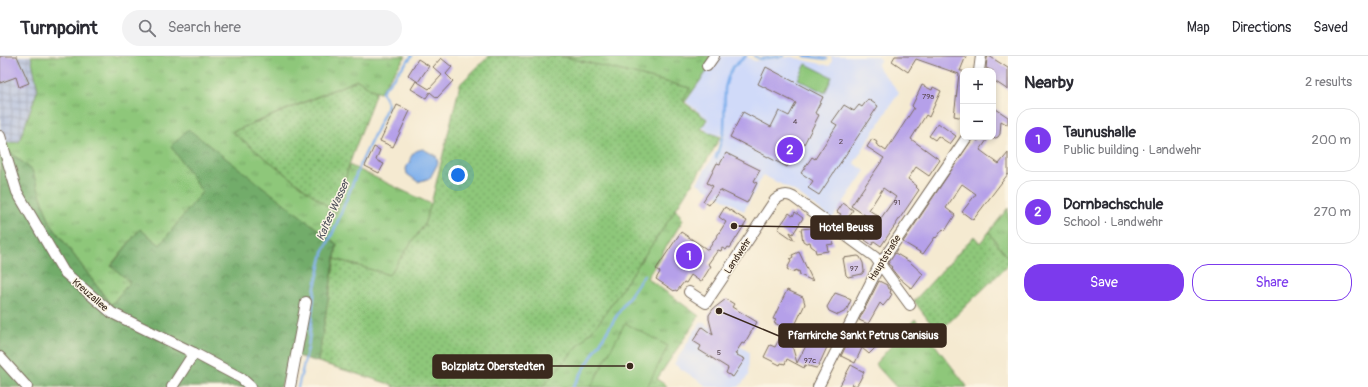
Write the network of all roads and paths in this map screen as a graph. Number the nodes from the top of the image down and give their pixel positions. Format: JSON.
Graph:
{"nodes":[{"id":1,"x":714,"y":56,"type":"edge"},
{"id":2,"x":981,"y":56,"type":"edge"},
{"id":3,"x":707,"y":66,"type":"dead end"},
{"id":4,"x":979,"y":68,"type":"edge"},
{"id":5,"x":0,"y":136,"type":"edge"},
{"id":6,"x":965,"y":140,"type":"edge"},
{"id":7,"x":880,"y":264,"type":"junction"},
{"id":8,"x":689,"y":292,"type":"dead end"},
{"id":9,"x":306,"y":302,"type":"dead end"},
{"id":10,"x":910,"y":305,"type":"dead end"},
{"id":11,"x":194,"y":353,"type":"junction"},
{"id":12,"x":0,"y":357,"type":"edge"},
{"id":13,"x":27,"y":387,"type":"edge"},
{"id":14,"x":172,"y":387,"type":"edge"},
{"id":15,"x":251,"y":387,"type":"edge"},
{"id":16,"x":290,"y":387,"type":"edge"},
{"id":17,"x":818,"y":387,"type":"edge"}],
"edges":[{"from":1,"to":3,"type":"street"},
{"from":2,"to":4,"type":"street"},
{"from":5,"to":11,"type":"street","name":"Kreuzallee"},
{"from":6,"to":7,"type":"street","name":"Hauptstraße"},
{"from":7,"to":8,"type":"street","name":"Landwehr"},
{"from":7,"to":10,"type":"street"},
{"from":7,"to":17,"type":"street","name":"Hauptstraße"},
{"from":9,"to":16,"type":"street"},
{"from":11,"to":14,"type":"street"},
{"from":11,"to":15,"type":"street","name":"Kreuzallee"},
{"from":12,"to":13,"type":"street"}]}
